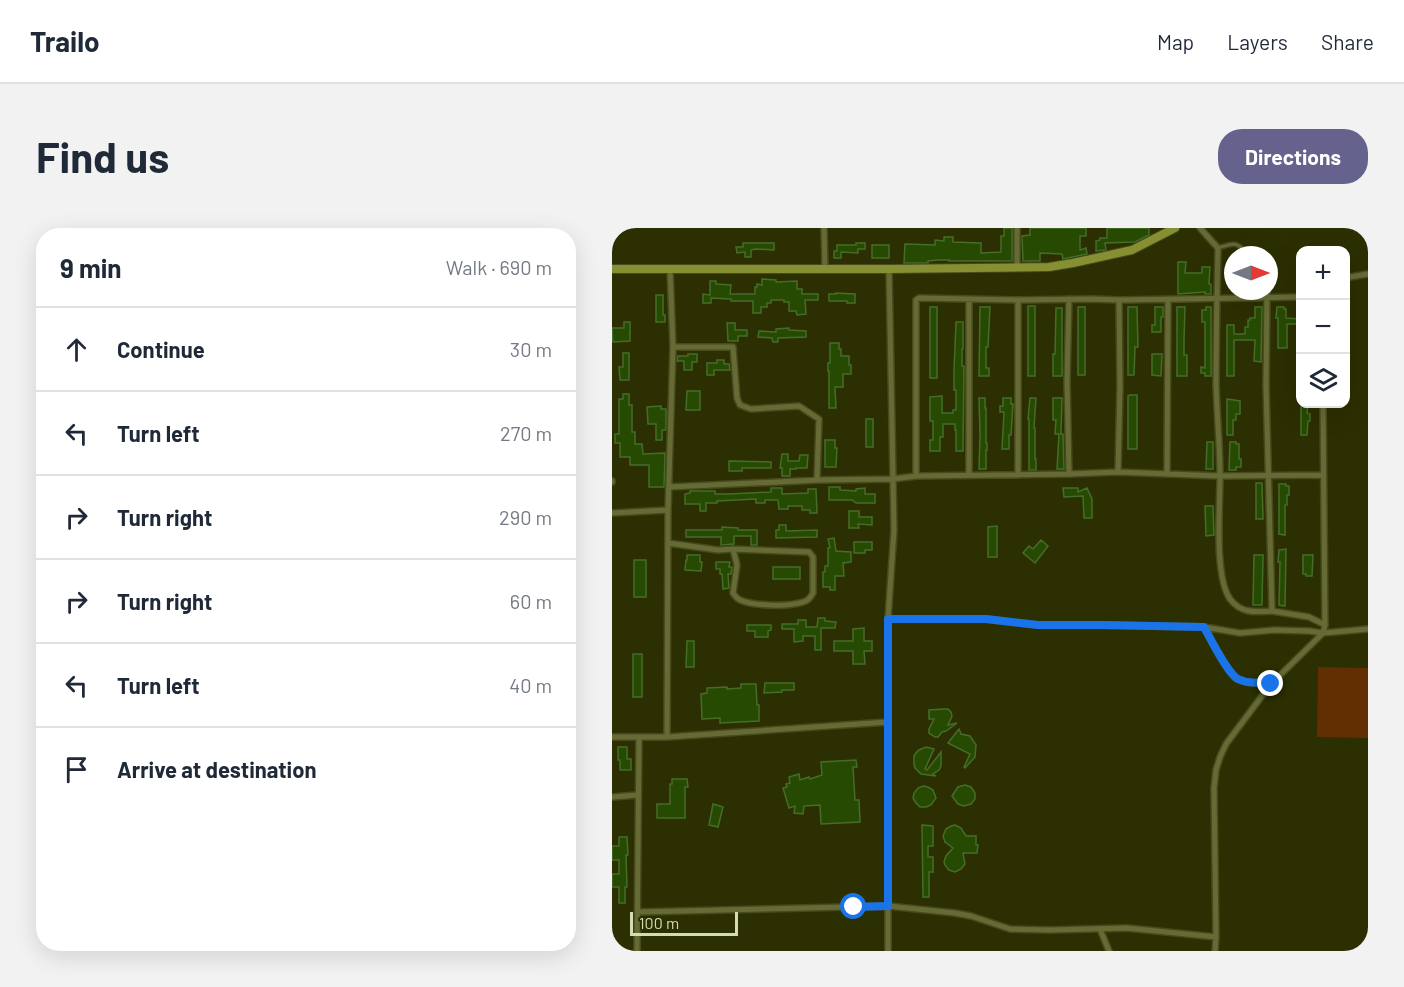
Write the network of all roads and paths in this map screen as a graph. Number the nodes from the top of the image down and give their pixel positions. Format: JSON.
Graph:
{"nodes":[{"id":1,"x":824,"y":228,"type":"edge"},
{"id":2,"x":1017,"y":228,"type":"edge"},
{"id":3,"x":1175,"y":228,"type":"edge"},
{"id":4,"x":1200,"y":228,"type":"edge"},
{"id":5,"x":1241,"y":246,"type":"edge"},
{"id":6,"x":1218,"y":248,"type":"junction"},
{"id":7,"x":1017,"y":268,"type":"junction"},
{"id":8,"x":612,"y":269,"type":"edge"},
{"id":9,"x":670,"y":269,"type":"junction"},
{"id":10,"x":825,"y":269,"type":"junction"},
{"id":11,"x":889,"y":269,"type":"junction"},
{"id":12,"x":1368,"y":274,"type":"edge"},
{"id":13,"x":1350,"y":277,"type":"edge"},
{"id":14,"x":1278,"y":295,"type":"edge"},
{"id":15,"x":1217,"y":297,"type":"junction"},
{"id":16,"x":1224,"y":297,"type":"edge"},
{"id":17,"x":1296,"y":297,"type":"edge"},
{"id":18,"x":1069,"y":299,"type":"junction"},
{"id":19,"x":1167,"y":299,"type":"junction"},
{"id":20,"x":969,"y":300,"type":"junction"},
{"id":21,"x":1018,"y":300,"type":"junction"},
{"id":22,"x":1119,"y":300,"type":"junction"},
{"id":23,"x":1267,"y":300,"type":"edge"},
{"id":24,"x":673,"y":347,"type":"junction"},
{"id":25,"x":1323,"y":408,"type":"edge"},
{"id":26,"x":1118,"y":472,"type":"junction"},
{"id":27,"x":1167,"y":473,"type":"junction"},
{"id":28,"x":1069,"y":474,"type":"junction"},
{"id":29,"x":969,"y":475,"type":"junction"},
{"id":30,"x":1018,"y":475,"type":"junction"},
{"id":31,"x":1323,"y":475,"type":"junction"},
{"id":32,"x":1220,"y":476,"type":"junction"},
{"id":33,"x":1268,"y":476,"type":"junction"},
{"id":34,"x":916,"y":477,"type":"junction"},
{"id":35,"x":893,"y":479,"type":"junction"},
{"id":36,"x":817,"y":480,"type":"junction"},
{"id":37,"x":669,"y":487,"type":"junction"},
{"id":38,"x":668,"y":510,"type":"junction"},
{"id":39,"x":612,"y":513,"type":"edge"},
{"id":40,"x":668,"y":543,"type":"junction"},
{"id":41,"x":733,"y":549,"type":"junction"},
{"id":42,"x":1272,"y":611,"type":"junction"},
{"id":43,"x":888,"y":619,"type":"junction"},
{"id":44,"x":1325,"y":625,"type":"junction"},
{"id":45,"x":1204,"y":627,"type":"junction"},
{"id":46,"x":1368,"y":629,"type":"edge"},
{"id":47,"x":1323,"y":633,"type":"junction"},
{"id":48,"x":1275,"y":681,"type":"junction"},
{"id":49,"x":888,"y":722,"type":"junction"},
{"id":50,"x":667,"y":736,"type":"junction"},
{"id":51,"x":612,"y":737,"type":"edge"},
{"id":52,"x":639,"y":737,"type":"junction"},
{"id":53,"x":637,"y":795,"type":"junction"},
{"id":54,"x":612,"y":796,"type":"edge"},
{"id":55,"x":888,"y":906,"type":"junction"},
{"id":56,"x":638,"y":912,"type":"junction"},
{"id":57,"x":1100,"y":929,"type":"junction"},
{"id":58,"x":1216,"y":937,"type":"junction"},
{"id":59,"x":637,"y":951,"type":"edge"},
{"id":60,"x":888,"y":951,"type":"edge"},
{"id":61,"x":1109,"y":951,"type":"edge"},
{"id":62,"x":1215,"y":951,"type":"edge"}],
"edges":[{"from":1,"to":10,"type":"street"},
{"from":2,"to":7,"type":"street"},
{"from":3,"to":7,"type":"main road"},
{"from":4,"to":6,"type":"street"},
{"from":5,"to":6,"type":"lane"},
{"from":6,"to":15,"type":"street"},
{"from":7,"to":11,"type":"main road"},
{"from":8,"to":9,"type":"main road"},
{"from":9,"to":10,"type":"main road"},
{"from":9,"to":24,"type":"street"},
{"from":10,"to":11,"type":"main road"},
{"from":11,"to":35,"type":"street"},
{"from":12,"to":13,"type":"street"},
{"from":14,"to":17,"type":"street"},
{"from":15,"to":16,"type":"street"},
{"from":15,"to":19,"type":"street"},
{"from":15,"to":32,"type":"street"},
{"from":18,"to":21,"type":"street"},
{"from":18,"to":22,"type":"street"},
{"from":18,"to":28,"type":"street"},
{"from":19,"to":22,"type":"street"},
{"from":19,"to":27,"type":"street"},
{"from":20,"to":21,"type":"street"},
{"from":20,"to":29,"type":"street"},
{"from":20,"to":34,"type":"street"},
{"from":21,"to":30,"type":"street"},
{"from":22,"to":26,"type":"street"},
{"from":23,"to":33,"type":"street"},
{"from":24,"to":36,"type":"street"},
{"from":24,"to":37,"type":"street"},
{"from":25,"to":31,"type":"street"},
{"from":26,"to":27,"type":"street"},
{"from":26,"to":28,"type":"street"},
{"from":27,"to":32,"type":"street"},
{"from":28,"to":30,"type":"street"},
{"from":29,"to":30,"type":"street"},
{"from":29,"to":34,"type":"street"},
{"from":31,"to":33,"type":"street"},
{"from":31,"to":44,"type":"street"},
{"from":32,"to":33,"type":"street"},
{"from":32,"to":42,"type":"street"},
{"from":33,"to":42,"type":"street"},
{"from":34,"to":35,"type":"street"},
{"from":35,"to":36,"type":"street"},
{"from":35,"to":43,"type":"street"},
{"from":36,"to":37,"type":"street"},
{"from":37,"to":38,"type":"street"},
{"from":38,"to":39,"type":"street"},
{"from":38,"to":40,"type":"street"},
{"from":40,"to":41,"type":"street"},
{"from":40,"to":50,"type":"street"},
{"from":41,"to":41,"type":"street"},
{"from":42,"to":44,"type":"street"},
{"from":43,"to":45,"type":"street"},
{"from":43,"to":49,"type":"street"},
{"from":44,"to":47,"type":"street"},
{"from":45,"to":47,"type":"street"},
{"from":45,"to":48,"type":"street"},
{"from":46,"to":47,"type":"street"},
{"from":47,"to":48,"type":"street"},
{"from":48,"to":58,"type":"street"},
{"from":49,"to":50,"type":"street"},
{"from":49,"to":55,"type":"street"},
{"from":50,"to":52,"type":"street"},
{"from":51,"to":52,"type":"street"},
{"from":52,"to":53,"type":"street"},
{"from":53,"to":54,"type":"street"},
{"from":53,"to":56,"type":"street"},
{"from":55,"to":56,"type":"street"},
{"from":55,"to":57,"type":"street"},
{"from":55,"to":60,"type":"street"},
{"from":56,"to":59,"type":"street"},
{"from":57,"to":58,"type":"street"},
{"from":57,"to":61,"type":"street"},
{"from":58,"to":62,"type":"street"}]}
